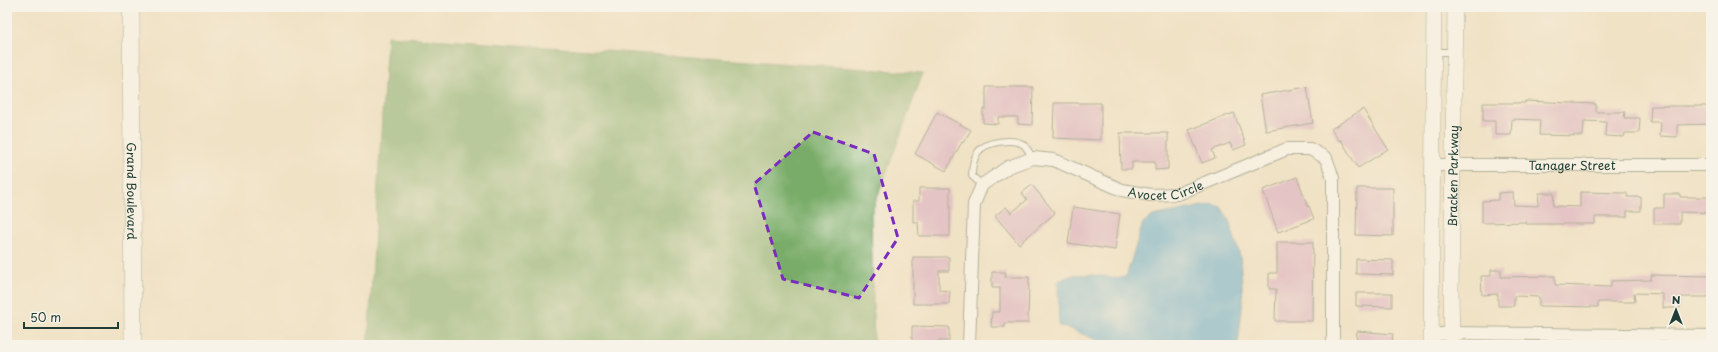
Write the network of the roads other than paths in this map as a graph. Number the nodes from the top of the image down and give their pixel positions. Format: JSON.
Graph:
{"nodes":[{"id":1,"x":131,"y":7,"type":"edge"},
{"id":2,"x":1434,"y":7,"type":"edge"},
{"id":3,"x":1455,"y":7,"type":"edge"},
{"id":4,"x":1434,"y":52,"type":"junction"},
{"id":5,"x":1455,"y":52,"type":"junction"},
{"id":6,"x":1033,"y":158,"type":"junction"},
{"id":7,"x":1454,"y":164,"type":"junction"},
{"id":8,"x":1432,"y":165,"type":"junction"},
{"id":9,"x":1711,"y":165,"type":"edge"},
{"id":10,"x":982,"y":185,"type":"junction"},
{"id":11,"x":1711,"y":336,"type":"edge"},
{"id":12,"x":1452,"y":339,"type":"edge"},
{"id":13,"x":1431,"y":340,"type":"edge"},
{"id":14,"x":1633,"y":340,"type":"edge"},
{"id":15,"x":133,"y":345,"type":"edge"},
{"id":16,"x":969,"y":345,"type":"edge"},
{"id":17,"x":1333,"y":345,"type":"edge"}],
"edges":[{"from":1,"to":15,"type":"main road","name":"Grand Boulevard"},
{"from":2,"to":4,"type":"street","name":"Bracken Parkway"},
{"from":3,"to":5,"type":"street","name":"Bracken Parkway"},
{"from":4,"to":5,"type":"lane"},
{"from":4,"to":8,"type":"street","name":"Bracken Parkway"},
{"from":5,"to":7,"type":"street","name":"Bracken Parkway"},
{"from":6,"to":10,"type":"street","name":"Avocet Circle"},
{"from":6,"to":10,"type":"lane"},
{"from":6,"to":17,"type":"street","name":"Avocet Circle"},
{"from":7,"to":8,"type":"street","name":"Tanager Street"},
{"from":7,"to":9,"type":"street","name":"Tanager Street"},
{"from":7,"to":12,"type":"street","name":"Bracken Parkway"},
{"from":8,"to":13,"type":"street","name":"Bracken Parkway"},
{"from":10,"to":16,"type":"street"},
{"from":11,"to":14,"type":"street"},
{"from":12,"to":13,"type":"street"},
{"from":12,"to":14,"type":"street"}]}
